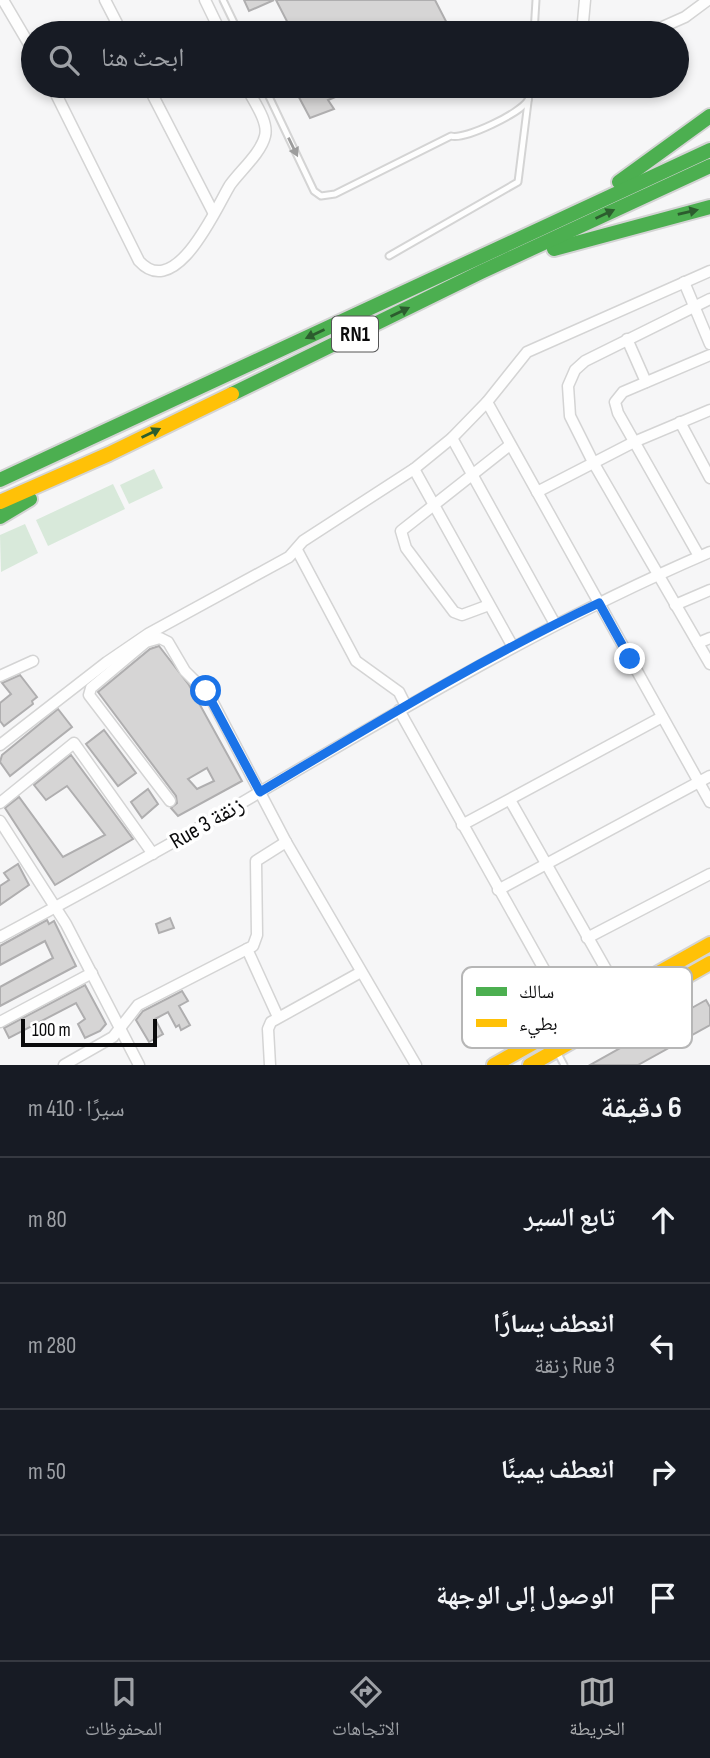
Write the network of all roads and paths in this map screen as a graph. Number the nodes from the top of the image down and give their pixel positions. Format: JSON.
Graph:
{"nodes":[{"id":1,"x":4,"y":0,"type":"edge"},
{"id":2,"x":105,"y":0,"type":"edge"},
{"id":3,"x":205,"y":0,"type":"edge"},
{"id":4,"x":223,"y":0,"type":"edge"},
{"id":5,"x":536,"y":0,"type":"edge"},
{"id":6,"x":585,"y":0,"type":"edge"},
{"id":7,"x":708,"y":0,"type":"edge"},
{"id":8,"x":116,"y":21,"type":"edge"},
{"id":9,"x":215,"y":21,"type":"edge"},
{"id":10,"x":233,"y":21,"type":"edge"},
{"id":11,"x":535,"y":21,"type":"edge"},
{"id":12,"x":583,"y":21,"type":"edge"},
{"id":13,"x":676,"y":21,"type":"edge"},
{"id":14,"x":21,"y":30,"type":"edge"},
{"id":15,"x":58,"y":98,"type":"edge"},
{"id":16,"x":154,"y":98,"type":"edge"},
{"id":17,"x":252,"y":98,"type":"edge"},
{"id":18,"x":270,"y":98,"type":"edge"},
{"id":19,"x":528,"y":100,"type":"joint"},
{"id":20,"x":710,"y":116,"type":"edge"},
{"id":21,"x":710,"y":150,"type":"edge"},
{"id":22,"x":710,"y":166,"type":"edge"},
{"id":23,"x":710,"y":207,"type":"edge"},
{"id":24,"x":213,"y":212,"type":"junction"},
{"id":25,"x":390,"y":256,"type":"dead end"},
{"id":26,"x":480,"y":265,"type":"junction"},
{"id":27,"x":710,"y":271,"type":"edge"},
{"id":28,"x":684,"y":282,"type":"junction"},
{"id":29,"x":710,"y":299,"type":"edge"},
{"id":30,"x":694,"y":306,"type":"junction"},
{"id":31,"x":627,"y":339,"type":"junction"},
{"id":32,"x":710,"y":344,"type":"edge"},
{"id":33,"x":710,"y":355,"type":"edge"},
{"id":34,"x":646,"y":383,"type":"junction"},
{"id":35,"x":487,"y":402,"type":"junction"},
{"id":36,"x":710,"y":410,"type":"edge"},
{"id":37,"x":680,"y":422,"type":"junction"},
{"id":38,"x":452,"y":438,"type":"junction"},
{"id":39,"x":634,"y":442,"type":"junction"},
{"id":40,"x":510,"y":445,"type":"junction"},
{"id":41,"x":109,"y":454,"type":"junction"},
{"id":42,"x":593,"y":462,"type":"junction"},
{"id":43,"x":706,"y":463,"type":"edge"},
{"id":44,"x":414,"y":469,"type":"junction"},
{"id":45,"x":473,"y":477,"type":"junction"},
{"id":46,"x":710,"y":478,"type":"edge"},
{"id":47,"x":0,"y":479,"type":"edge"},
{"id":48,"x":537,"y":492,"type":"junction"},
{"id":49,"x":0,"y":502,"type":"edge"},
{"id":50,"x":432,"y":505,"type":"junction"},
{"id":51,"x":0,"y":517,"type":"edge"},
{"id":52,"x":297,"y":550,"type":"junction"},
{"id":53,"x":710,"y":552,"type":"edge"},
{"id":54,"x":699,"y":556,"type":"junction"},
{"id":55,"x":657,"y":575,"type":"junction"},
{"id":56,"x":710,"y":590,"type":"edge"},
{"id":57,"x":599,"y":603,"type":"junction"},
{"id":58,"x":489,"y":605,"type":"junction"},
{"id":59,"x":675,"y":605,"type":"junction"},
{"id":60,"x":555,"y":624,"type":"junction"},
{"id":61,"x":710,"y":638,"type":"edge"},
{"id":62,"x":698,"y":643,"type":"junction"},
{"id":63,"x":513,"y":647,"type":"junction"},
{"id":64,"x":33,"y":661,"type":"dead end"},
{"id":65,"x":710,"y":664,"type":"edge"},
{"id":66,"x":0,"y":676,"type":"edge"},
{"id":67,"x":403,"y":708,"type":"junction"},
{"id":68,"x":662,"y":717,"type":"junction"},
{"id":69,"x":0,"y":745,"type":"edge"},
{"id":70,"x":710,"y":776,"type":"edge"},
{"id":71,"x":699,"y":782,"type":"junction"},
{"id":72,"x":260,"y":792,"type":"junction"},
{"id":73,"x":510,"y":800,"type":"junction"},
{"id":74,"x":170,"y":801,"type":"dead end"},
{"id":75,"x":710,"y":802,"type":"edge"},
{"id":76,"x":0,"y":803,"type":"edge"},
{"id":77,"x":0,"y":821,"type":"edge"},
{"id":78,"x":462,"y":825,"type":"junction"},
{"id":79,"x":286,"y":842,"type":"junction"},
{"id":80,"x":153,"y":854,"type":"junction"},
{"id":81,"x":546,"y":864,"type":"junction"},
{"id":82,"x":710,"y":874,"type":"edge"},
{"id":83,"x":498,"y":890,"type":"junction"},
{"id":84,"x":56,"y":907,"type":"junction"},
{"id":85,"x":0,"y":937,"type":"edge"},
{"id":86,"x":587,"y":938,"type":"junction"},
{"id":87,"x":710,"y":944,"type":"edge"},
{"id":88,"x":247,"y":949,"type":"junction"},
{"id":89,"x":710,"y":963,"type":"edge"},
{"id":90,"x":542,"y":967,"type":"edge"},
{"id":91,"x":604,"y":967,"type":"edge"},
{"id":92,"x":669,"y":967,"type":"edge"},
{"id":93,"x":361,"y":972,"type":"junction"},
{"id":94,"x":92,"y":973,"type":"junction"},
{"id":95,"x":692,"y":973,"type":"edge"},
{"id":96,"x":278,"y":1017,"type":"junction"},
{"id":97,"x":0,"y":1022,"type":"edge"},
{"id":98,"x":122,"y":1030,"type":"junction"},
{"id":99,"x":525,"y":1048,"type":"edge"},
{"id":100,"x":560,"y":1048,"type":"edge"},
{"id":101,"x":556,"y":1050,"type":"junction"},
{"id":102,"x":64,"y":1065,"type":"edge"},
{"id":103,"x":139,"y":1065,"type":"edge"},
{"id":104,"x":270,"y":1065,"type":"edge"},
{"id":105,"x":416,"y":1065,"type":"edge"},
{"id":106,"x":494,"y":1065,"type":"edge"},
{"id":107,"x":530,"y":1065,"type":"edge"},
{"id":108,"x":564,"y":1065,"type":"edge"}],
"edges":[{"from":1,"to":14,"type":"street"},
{"from":2,"to":8,"type":"street"},
{"from":3,"to":9,"type":"street"},
{"from":4,"to":10,"type":"lane"},
{"from":5,"to":11,"type":"lane"},
{"from":6,"to":12,"type":"street"},
{"from":7,"to":13,"type":"street"},
{"from":15,"to":24,"type":"street"},
{"from":16,"to":24,"type":"street"},
{"from":17,"to":24,"type":"street"},
{"from":18,"to":19,"type":"lane","one_way":true},
{"from":19,"to":25,"type":"lane"},
{"from":20,"to":26,"type":"main road"},
{"from":21,"to":26,"type":"main road","number":"RN1"},
{"from":26,"to":22,"type":"main road","number":"RN1","one_way":true},
{"from":26,"to":23,"type":"main road","one_way":true},
{"from":41,"to":26,"type":"main road","number":"RN1","one_way":true},
{"from":26,"to":47,"type":"main road","number":"RN1","one_way":true},
{"from":27,"to":28,"type":"street"},
{"from":28,"to":30,"type":"street"},
{"from":28,"to":35,"type":"street"},
{"from":29,"to":30,"type":"street"},
{"from":30,"to":31,"type":"street"},
{"from":30,"to":32,"type":"street"},
{"from":31,"to":34,"type":"street"},
{"from":31,"to":42,"type":"street"},
{"from":33,"to":34,"type":"street"},
{"from":34,"to":39,"type":"street"},
{"from":35,"to":38,"type":"street"},
{"from":35,"to":40,"type":"street"},
{"from":36,"to":37,"type":"street"},
{"from":37,"to":39,"type":"street"},
{"from":37,"to":43,"type":"street"},
{"from":38,"to":44,"type":"street"},
{"from":38,"to":45,"type":"street"},
{"from":39,"to":42,"type":"street"},
{"from":39,"to":54,"type":"street"},
{"from":40,"to":45,"type":"street"},
{"from":40,"to":48,"type":"street"},
{"from":41,"to":49,"type":"main road","number":"RN1"},
{"from":41,"to":51,"type":"main road"},
{"from":42,"to":48,"type":"street"},
{"from":42,"to":55,"type":"street"},
{"from":43,"to":46,"type":"street"},
{"from":44,"to":50,"type":"street"},
{"from":44,"to":52,"type":"street"},
{"from":45,"to":50,"type":"street"},
{"from":45,"to":60,"type":"street"},
{"from":48,"to":57,"type":"street"},
{"from":50,"to":58,"type":"street"},
{"from":50,"to":58,"type":"street"},
{"from":52,"to":67,"type":"street"},
{"from":52,"to":69,"type":"street"},
{"from":53,"to":54,"type":"street","name":"Rue 3 زنقة"},
{"from":54,"to":55,"type":"street","name":"Rue 3 زنقة"},
{"from":55,"to":57,"type":"street","name":"Rue 3 زنقة"},
{"from":55,"to":59,"type":"street"},
{"from":56,"to":59,"type":"street"},
{"from":57,"to":60,"type":"street","name":"Rue 3 زنقة"},
{"from":57,"to":68,"type":"street"},
{"from":58,"to":63,"type":"street"},
{"from":59,"to":62,"type":"street"},
{"from":60,"to":63,"type":"street","name":"Rue 3 زنقة"},
{"from":61,"to":62,"type":"street"},
{"from":62,"to":65,"type":"street"},
{"from":63,"to":67,"type":"street","name":"Rue 3 زنقة"},
{"from":64,"to":66,"type":"street"},
{"from":67,"to":72,"type":"street","name":"Rue 3 زنقة"},
{"from":67,"to":78,"type":"street"},
{"from":68,"to":71,"type":"street"},
{"from":68,"to":73,"type":"street"},
{"from":70,"to":71,"type":"street"},
{"from":71,"to":75,"type":"street"},
{"from":71,"to":81,"type":"street"},
{"from":72,"to":74,"type":"street"},
{"from":72,"to":79,"type":"street"},
{"from":72,"to":80,"type":"street","name":"Rue 3 زنقة"},
{"from":73,"to":78,"type":"street"},
{"from":73,"to":81,"type":"street"},
{"from":76,"to":80,"type":"street"},
{"from":77,"to":84,"type":"street"},
{"from":78,"to":83,"type":"street"},
{"from":79,"to":88,"type":"street"},
{"from":79,"to":93,"type":"street"},
{"from":80,"to":84,"type":"street","name":"Rue 3 زنقة"},
{"from":81,"to":83,"type":"street"},
{"from":81,"to":86,"type":"street"},
{"from":82,"to":86,"type":"street"},
{"from":83,"to":90,"type":"street"},
{"from":84,"to":85,"type":"street","name":"Rue 3 زنقة"},
{"from":84,"to":94,"type":"street"},
{"from":86,"to":91,"type":"street"},
{"from":87,"to":92,"type":"main road"},
{"from":88,"to":96,"type":"street"},
{"from":88,"to":98,"type":"street"},
{"from":89,"to":95,"type":"main road"},
{"from":93,"to":96,"type":"street"},
{"from":93,"to":105,"type":"street"},
{"from":94,"to":97,"type":"street"},
{"from":94,"to":98,"type":"street"},
{"from":96,"to":104,"type":"street"},
{"from":98,"to":102,"type":"street"},
{"from":98,"to":103,"type":"street"},
{"from":99,"to":106,"type":"main road"},
{"from":100,"to":101,"type":"main road"},
{"from":101,"to":107,"type":"main road"},
{"from":101,"to":108,"type":"lane"}]}
